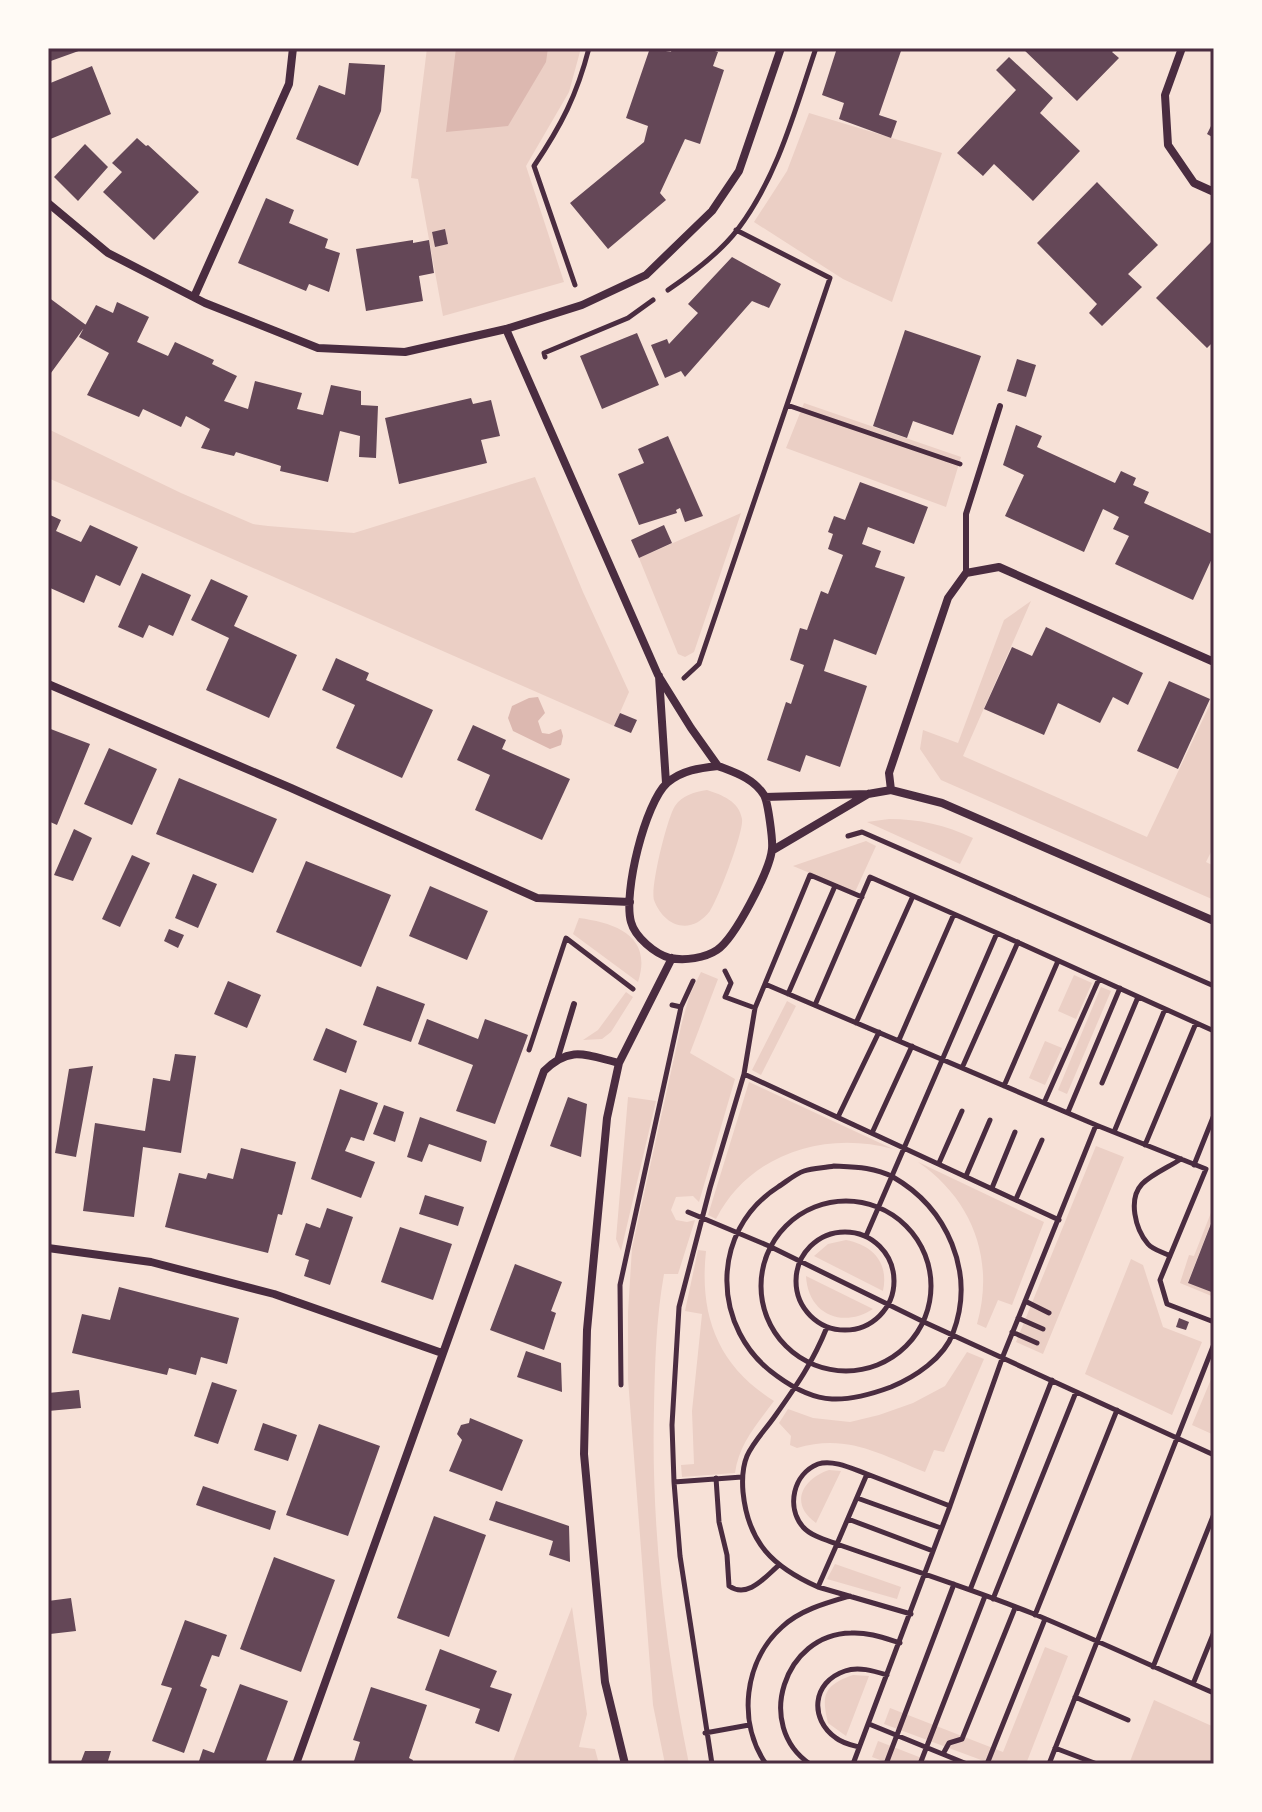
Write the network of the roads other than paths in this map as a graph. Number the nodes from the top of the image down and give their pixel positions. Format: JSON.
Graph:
{"nodes":[{"id":1,"x":293,"y":48,"type":"edge"},
{"id":2,"x":781,"y":48,"type":"edge"},
{"id":3,"x":1182,"y":48,"type":"edge"},
{"id":4,"x":1214,"y":192,"type":"edge"},
{"id":5,"x":48,"y":203,"type":"edge"},
{"id":6,"x":194,"y":297,"type":"junction"},
{"id":7,"x":506,"y":329,"type":"junction"},
{"id":8,"x":1000,"y":406,"type":"dead end"},
{"id":9,"x":966,"y":573,"type":"junction"},
{"id":10,"x":1214,"y":662,"type":"edge"},
{"id":11,"x":658,"y":675,"type":"junction"},
{"id":12,"x":48,"y":684,"type":"edge"},
{"id":13,"x":718,"y":766,"type":"junction"},
{"id":14,"x":666,"y":783,"type":"junction"},
{"id":15,"x":891,"y":790,"type":"junction"},
{"id":16,"x":868,"y":794,"type":"junction"},
{"id":17,"x":765,"y":797,"type":"junction"},
{"id":18,"x":773,"y":850,"type":"junction"},
{"id":19,"x":630,"y":902,"type":"junction"},
{"id":20,"x":1214,"y":921,"type":"edge"},
{"id":21,"x":672,"y":958,"type":"junction"},
{"id":22,"x":574,"y":1004,"type":"dead end"},
{"id":23,"x":558,"y":1057,"type":"junction"},
{"id":24,"x":619,"y":1063,"type":"junction"},
{"id":25,"x":48,"y":1248,"type":"edge"},
{"id":26,"x":442,"y":1353,"type":"junction"},
{"id":27,"x":296,"y":1764,"type":"edge"},
{"id":28,"x":625,"y":1764,"type":"edge"}],
"edges":[{"from":1,"to":6,"type":"street"},
{"from":2,"to":7,"type":"street"},
{"from":3,"to":4,"type":"street"},
{"from":5,"to":6,"type":"street"},
{"from":6,"to":7,"type":"street"},
{"from":7,"to":11,"type":"street"},
{"from":8,"to":9,"type":"lane"},
{"from":9,"to":10,"type":"street"},
{"from":9,"to":15,"type":"street"},
{"from":11,"to":13,"type":"street"},
{"from":11,"to":14,"type":"street"},
{"from":12,"to":19,"type":"street"},
{"from":13,"to":14,"type":"street"},
{"from":13,"to":17,"type":"street"},
{"from":14,"to":19,"type":"street"},
{"from":15,"to":16,"type":"street"},
{"from":15,"to":20,"type":"street"},
{"from":16,"to":17,"type":"street"},
{"from":16,"to":18,"type":"street"},
{"from":17,"to":18,"type":"street"},
{"from":18,"to":21,"type":"street"},
{"from":19,"to":21,"type":"street"},
{"from":21,"to":24,"type":"street"},
{"from":22,"to":23,"type":"lane"},
{"from":23,"to":24,"type":"street"},
{"from":23,"to":26,"type":"street"},
{"from":24,"to":28,"type":"street"},
{"from":25,"to":26,"type":"street"},
{"from":26,"to":27,"type":"street"}]}
